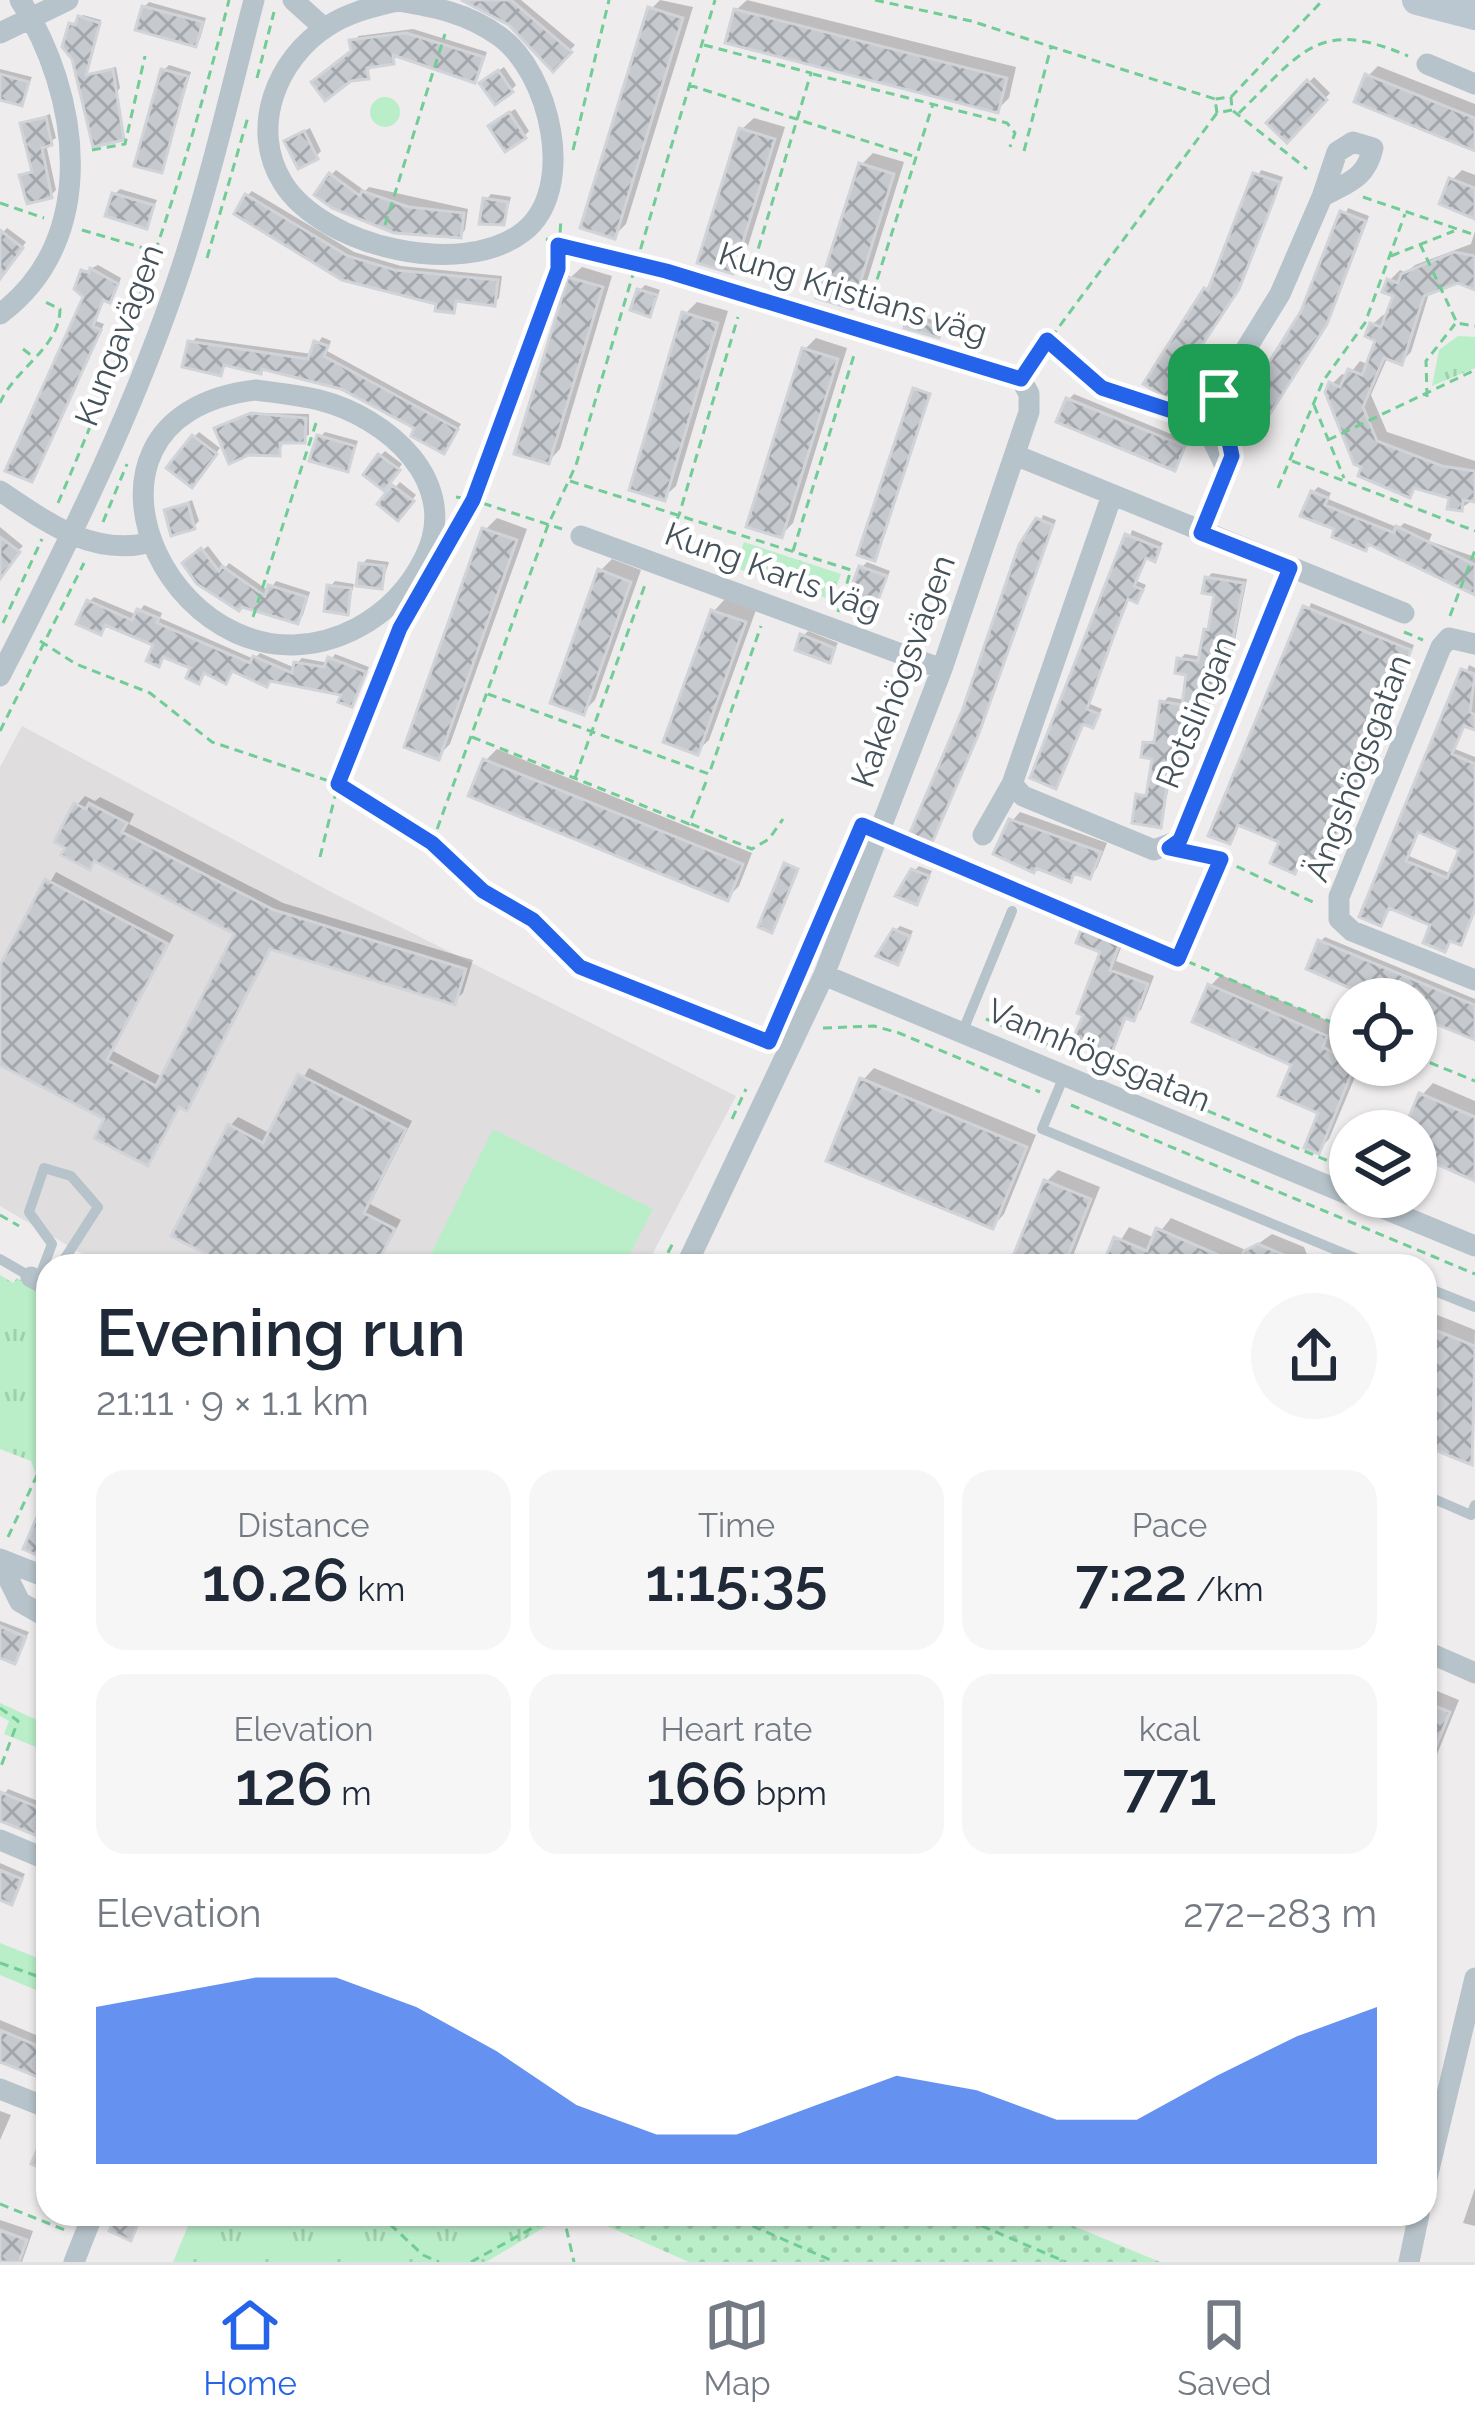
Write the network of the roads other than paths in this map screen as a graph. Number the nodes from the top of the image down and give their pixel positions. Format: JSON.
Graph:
{"nodes":[{"id":1,"x":68,"y":0,"type":"edge"},
{"id":2,"x":254,"y":0,"type":"edge"},
{"id":3,"x":293,"y":0,"type":"edge"},
{"id":4,"x":25,"y":8,"type":"edge"},
{"id":5,"x":325,"y":28,"type":"junction"},
{"id":6,"x":0,"y":33,"type":"edge"},
{"id":7,"x":1427,"y":64,"type":"road end"},
{"id":8,"x":1475,"y":84,"type":"edge"},
{"id":9,"x":1328,"y":190,"type":"road end"},
{"id":10,"x":666,"y":271,"type":"road end"},
{"id":11,"x":0,"y":314,"type":"edge"},
{"id":12,"x":1021,"y":379,"type":"joint"},
{"id":13,"x":1219,"y":395,"type":"junction"},
{"id":14,"x":1015,"y":455,"type":"junction"},
{"id":15,"x":1226,"y":468,"type":"junction"},
{"id":16,"x":0,"y":491,"type":"edge"},
{"id":17,"x":1111,"y":498,"type":"junction"},
{"id":18,"x":1201,"y":533,"type":"junction"},
{"id":19,"x":581,"y":536,"type":"road end"},
{"id":20,"x":72,"y":537,"type":"junction"},
{"id":21,"x":148,"y":543,"type":"junction"},
{"id":22,"x":1290,"y":568,"type":"junction"},
{"id":23,"x":1404,"y":613,"type":"dead end"},
{"id":24,"x":8,"y":626,"type":"edge"},
{"id":25,"x":1475,"y":644,"type":"edge"},
{"id":26,"x":942,"y":669,"type":"junction"},
{"id":27,"x":0,"y":676,"type":"edge"},
{"id":28,"x":1012,"y":784,"type":"junction"},
{"id":29,"x":983,"y":835,"type":"dead end"},
{"id":30,"x":1012,"y":911,"type":"dead end"},
{"id":31,"x":824,"y":975,"type":"junction"},
{"id":32,"x":1475,"y":980,"type":"edge"},
{"id":33,"x":966,"y":1023,"type":"junction"},
{"id":34,"x":1064,"y":1076,"type":"junction"},
{"id":35,"x":1329,"y":1186,"type":"edge"},
{"id":36,"x":1407,"y":1218,"type":"edge"},
{"id":37,"x":1475,"y":1246,"type":"edge"},
{"id":38,"x":49,"y":1254,"type":"edge"},
{"id":39,"x":68,"y":1254,"type":"edge"},
{"id":40,"x":692,"y":1254,"type":"edge"},
{"id":41,"x":1346,"y":1254,"type":"edge"},
{"id":42,"x":0,"y":1258,"type":"edge"},
{"id":43,"x":36,"y":1279,"type":"edge"},
{"id":44,"x":1437,"y":1292,"type":"edge"},
{"id":45,"x":1475,"y":1307,"type":"edge"},
{"id":46,"x":1437,"y":1500,"type":"edge"},
{"id":47,"x":1475,"y":1505,"type":"edge"},
{"id":48,"x":0,"y":1559,"type":"edge"},
{"id":49,"x":36,"y":1572,"type":"edge"},
{"id":50,"x":36,"y":1611,"type":"edge"},
{"id":51,"x":1437,"y":1656,"type":"edge"},
{"id":52,"x":1475,"y":1673,"type":"edge"},
{"id":53,"x":0,"y":1840,"type":"edge"},
{"id":54,"x":36,"y":1855,"type":"edge"},
{"id":55,"x":1475,"y":1978,"type":"edge"},
{"id":56,"x":0,"y":2089,"type":"edge"},
{"id":57,"x":36,"y":2103,"type":"edge"},
{"id":58,"x":1437,"y":2136,"type":"edge"},
{"id":59,"x":88,"y":2226,"type":"edge"},
{"id":60,"x":1416,"y":2226,"type":"edge"},
{"id":61,"x":74,"y":2262,"type":"edge"},
{"id":62,"x":1409,"y":2262,"type":"edge"}],
"edges":[{"from":1,"to":4,"type":"street"},
{"from":2,"to":20,"type":"street","name":"Kungavägen"},
{"from":3,"to":5,"type":"street"},
{"from":4,"to":6,"type":"street"},
{"from":4,"to":11,"type":"street"},
{"from":5,"to":5,"type":"street"},
{"from":7,"to":8,"type":"street"},
{"from":9,"to":13,"type":"street"},
{"from":10,"to":12,"type":"street","name":"Kung Kristians väg"},
{"from":12,"to":14,"type":"street","name":"Kakehögsvägen"},
{"from":13,"to":15,"type":"street"},
{"from":13,"to":15,"type":"street"},
{"from":14,"to":17,"type":"street"},
{"from":14,"to":26,"type":"street","name":"Kakehögsvägen"},
{"from":15,"to":18,"type":"street"},
{"from":16,"to":20,"type":"street"},
{"from":17,"to":18,"type":"street"},
{"from":17,"to":28,"type":"street"},
{"from":18,"to":22,"type":"street"},
{"from":19,"to":26,"type":"street","name":"Kung Karls väg"},
{"from":20,"to":21,"type":"street"},
{"from":20,"to":24,"type":"street","name":"Kungavägen"},
{"from":21,"to":21,"type":"street"},
{"from":22,"to":23,"type":"street"},
{"from":22,"to":28,"type":"street","name":"Rotslingan"},
{"from":24,"to":27,"type":"street","name":"Kungavägen"},
{"from":25,"to":32,"type":"street","name":"Ängshögsgatan"},
{"from":26,"to":31,"type":"street","name":"Kakehögsvägen"},
{"from":28,"to":29,"type":"street"},
{"from":30,"to":33,"type":"lane"},
{"from":31,"to":33,"type":"street","name":"Vannhögsgatan"},
{"from":31,"to":40,"type":"street","name":"Kakehögsvägen"},
{"from":33,"to":34,"type":"street","name":"Vannhögsgatan"},
{"from":34,"to":35,"type":"street","name":"Vannhögsgatan"},
{"from":34,"to":41,"type":"lane"},
{"from":36,"to":37,"type":"street","name":"Vannhögsgatan"},
{"from":38,"to":39,"type":"lane"},
{"from":42,"to":43,"type":"lane"},
{"from":44,"to":45,"type":"lane"},
{"from":46,"to":47,"type":"lane"},
{"from":48,"to":49,"type":"street"},
{"from":48,"to":50,"type":"street"},
{"from":51,"to":52,"type":"street"},
{"from":53,"to":54,"type":"street"},
{"from":55,"to":58,"type":"street"},
{"from":56,"to":57,"type":"street"},
{"from":59,"to":61,"type":"street"},
{"from":60,"to":62,"type":"street"}]}
